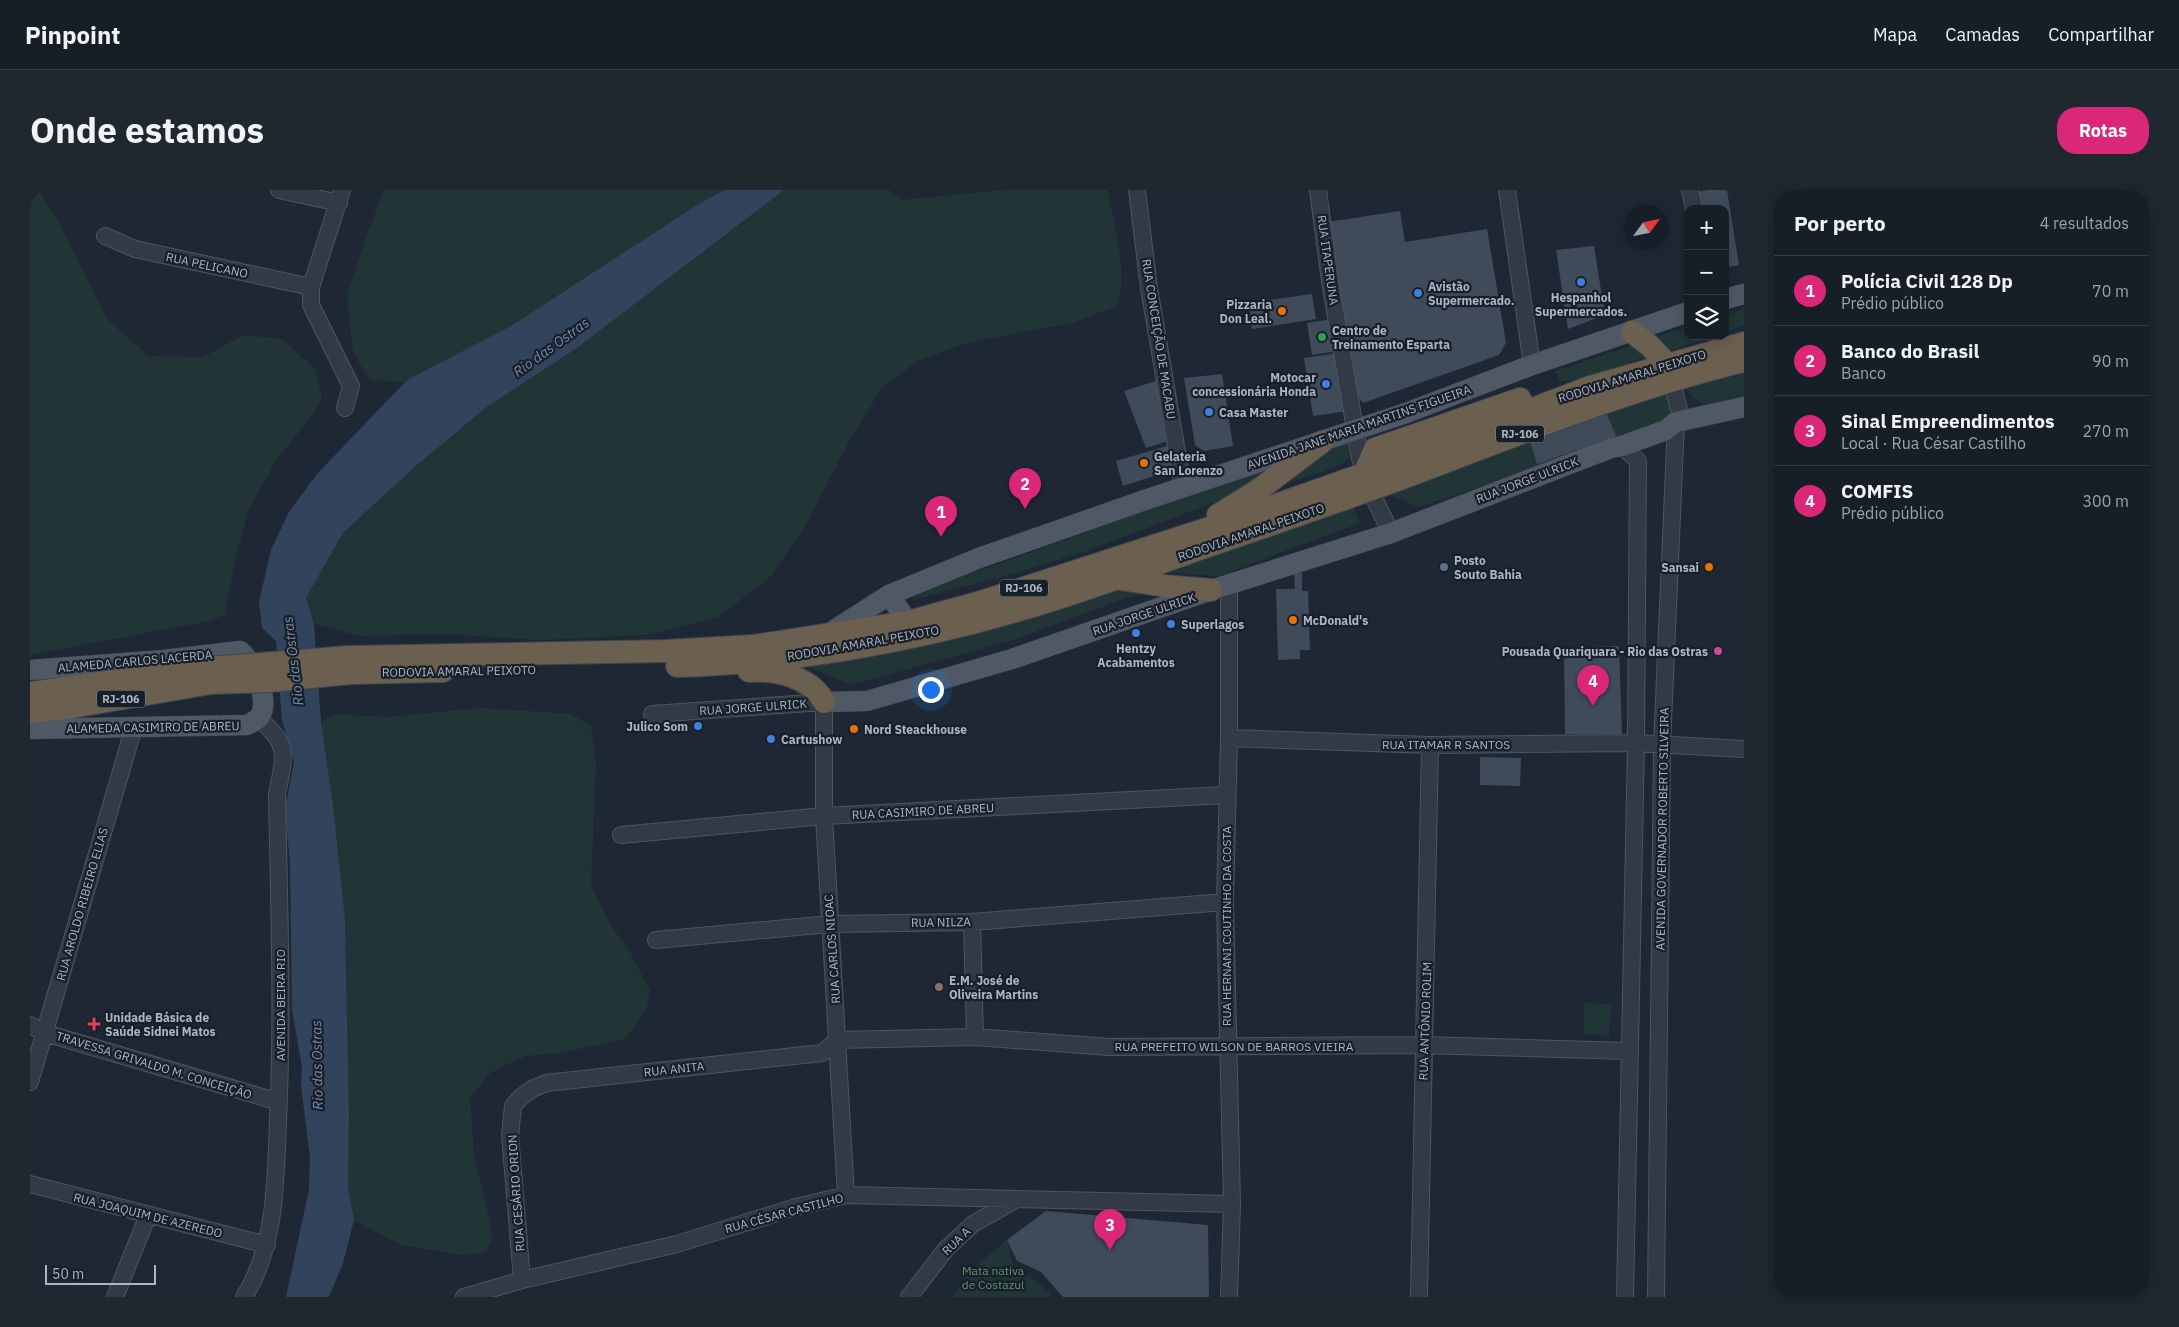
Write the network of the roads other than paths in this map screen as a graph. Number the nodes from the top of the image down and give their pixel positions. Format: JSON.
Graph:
{"nodes":[{"id":1,"x":279,"y":190,"type":"edge"},
{"id":2,"x":1136,"y":190,"type":"edge"},
{"id":3,"x":1318,"y":190,"type":"edge"},
{"id":4,"x":1506,"y":190,"type":"edge"},
{"id":5,"x":1690,"y":190,"type":"edge"},
{"id":6,"x":340,"y":196,"type":"edge"},
{"id":7,"x":1693,"y":205,"type":"edge"},
{"id":8,"x":105,"y":236,"type":"dead end"},
{"id":9,"x":311,"y":287,"type":"junction"},
{"id":10,"x":1744,"y":294,"type":"edge"},
{"id":11,"x":1729,"y":299,"type":"edge"},
{"id":12,"x":1684,"y":313,"type":"edge"},
{"id":13,"x":1632,"y":332,"type":"junction"},
{"id":14,"x":1744,"y":343,"type":"edge"},
{"id":15,"x":1744,"y":361,"type":"edge"},
{"id":16,"x":1532,"y":365,"type":"junction"},
{"id":17,"x":1669,"y":372,"type":"junction"},
{"id":18,"x":1744,"y":407,"type":"edge"},
{"id":19,"x":345,"y":408,"type":"dead end"},
{"id":20,"x":1676,"y":422,"type":"junction"},
{"id":21,"x":1355,"y":430,"type":"junction"},
{"id":22,"x":1322,"y":442,"type":"junction"},
{"id":23,"x":1622,"y":446,"type":"junction"},
{"id":24,"x":1367,"y":482,"type":"junction"},
{"id":25,"x":1183,"y":487,"type":"junction"},
{"id":26,"x":1390,"y":532,"type":"junction"},
{"id":27,"x":1169,"y":541,"type":"junction"},
{"id":28,"x":1119,"y":578,"type":"junction"},
{"id":29,"x":1220,"y":587,"type":"junction"},
{"id":30,"x":889,"y":595,"type":"junction"},
{"id":31,"x":908,"y":622,"type":"junction"},
{"id":32,"x":828,"y":634,"type":"junction"},
{"id":33,"x":240,"y":651,"type":"joint"},
{"id":34,"x":350,"y":665,"type":"junction"},
{"id":35,"x":689,"y":665,"type":"junction"},
{"id":36,"x":30,"y":670,"type":"edge"},
{"id":37,"x":209,"y":675,"type":"junction"},
{"id":38,"x":30,"y":693,"type":"edge"},
{"id":39,"x":824,"y":702,"type":"junction"},
{"id":40,"x":30,"y":712,"type":"edge"},
{"id":41,"x":652,"y":714,"type":"dead end"},
{"id":42,"x":258,"y":719,"type":"junction"},
{"id":43,"x":134,"y":727,"type":"junction"},
{"id":44,"x":30,"y":729,"type":"edge"},
{"id":45,"x":1229,"y":738,"type":"junction"},
{"id":46,"x":1636,"y":743,"type":"junction"},
{"id":47,"x":1430,"y":745,"type":"junction"},
{"id":48,"x":1662,"y":746,"type":"junction"},
{"id":49,"x":1744,"y":749,"type":"edge"},
{"id":50,"x":1226,"y":795,"type":"junction"},
{"id":51,"x":824,"y":816,"type":"junction"},
{"id":52,"x":621,"y":835,"type":"dead end"},
{"id":53,"x":1225,"y":902,"type":"junction"},
{"id":54,"x":972,"y":922,"type":"junction"},
{"id":55,"x":830,"y":924,"type":"junction"},
{"id":56,"x":656,"y":940,"type":"dead end"},
{"id":57,"x":30,"y":1025,"type":"edge"},
{"id":58,"x":45,"y":1033,"type":"junction"},
{"id":59,"x":975,"y":1037,"type":"junction"},
{"id":60,"x":838,"y":1040,"type":"junction"},
{"id":61,"x":1424,"y":1045,"type":"junction"},
{"id":62,"x":1227,"y":1046,"type":"junction"},
{"id":63,"x":1630,"y":1051,"type":"junction"},
{"id":64,"x":30,"y":1082,"type":"edge"},
{"id":65,"x":279,"y":1102,"type":"junction"},
{"id":66,"x":514,"y":1106,"type":"joint"},
{"id":67,"x":30,"y":1184,"type":"edge"},
{"id":68,"x":846,"y":1196,"type":"junction"},
{"id":69,"x":1015,"y":1200,"type":"junction"},
{"id":70,"x":1232,"y":1204,"type":"junction"},
{"id":71,"x":148,"y":1215,"type":"junction"},
{"id":72,"x":267,"y":1245,"type":"junction"},
{"id":73,"x":522,"y":1280,"type":"junction"},
{"id":74,"x":115,"y":1297,"type":"edge"},
{"id":75,"x":244,"y":1297,"type":"edge"},
{"id":76,"x":464,"y":1297,"type":"edge"},
{"id":77,"x":909,"y":1297,"type":"edge"},
{"id":78,"x":1229,"y":1297,"type":"edge"},
{"id":79,"x":1419,"y":1297,"type":"edge"},
{"id":80,"x":1625,"y":1297,"type":"edge"},
{"id":81,"x":1656,"y":1297,"type":"edge"}],
"edges":[{"from":1,"to":6,"type":"street"},
{"from":2,"to":25,"type":"street","name":"RUA CONCEIÇÃO DE MACABU"},
{"from":3,"to":21,"type":"street","name":"RUA ITAPERUNA"},
{"from":4,"to":16,"type":"street"},
{"from":5,"to":7,"type":"street"},
{"from":6,"to":9,"type":"street"},
{"from":8,"to":9,"type":"street","name":"RUA PELICANO"},
{"from":9,"to":19,"type":"street"},
{"from":10,"to":11,"type":"main road"},
{"from":12,"to":13,"type":"main road","name":"AVENIDA JANE MARIA MARTINS FIGUEIRA"},
{"from":13,"to":16,"type":"main road","name":"AVENIDA JANE MARIA MARTINS FIGUEIRA"},
{"from":13,"to":17,"type":"highway"},
{"from":14,"to":17,"type":"highway","name":"RODOVIA AMARAL PEIXOTO","number":"RJ-106"},
{"from":15,"to":17,"type":"highway","name":"RODOVIA AMARAL PEIXOTO","number":"RJ-106"},
{"from":16,"to":21,"type":"main road","name":"AVENIDA JANE MARIA MARTINS FIGUEIRA"},
{"from":17,"to":20,"type":"street","name":"AVENIDA GOVERNADOR ROBERTO SILVEIRA"},
{"from":17,"to":24,"type":"highway","name":"RODOVIA AMARAL PEIXOTO","number":"RJ-106"},
{"from":17,"to":24,"type":"highway","name":"RODOVIA AMARAL PEIXOTO","number":"RJ-106"},
{"from":18,"to":20,"type":"main road","name":"RUA JORGE ULRICK"},
{"from":20,"to":23,"type":"main road","name":"RUA JORGE ULRICK"},
{"from":20,"to":48,"type":"street","name":"AVENIDA GOVERNADOR ROBERTO SILVEIRA"},
{"from":21,"to":22,"type":"main road","name":"AVENIDA JANE MARIA MARTINS FIGUEIRA"},
{"from":21,"to":24,"type":"street","name":"RUA ITAPERUNA"},
{"from":22,"to":25,"type":"main road","name":"AVENIDA JANE MARIA MARTINS FIGUEIRA"},
{"from":22,"to":27,"type":"highway"},
{"from":23,"to":26,"type":"main road","name":"RUA JORGE ULRICK"},
{"from":23,"to":46,"type":"street"},
{"from":24,"to":26,"type":"street","name":"RUA ITAPERUNA"},
{"from":24,"to":27,"type":"highway","name":"RODOVIA AMARAL PEIXOTO","number":"RJ-106"},
{"from":24,"to":28,"type":"highway","name":"RODOVIA AMARAL PEIXOTO","number":"RJ-106"},
{"from":25,"to":30,"type":"main road","name":"AVENIDA JANE MARIA MARTINS FIGUEIRA"},
{"from":26,"to":29,"type":"main road","name":"RUA JORGE ULRICK"},
{"from":27,"to":31,"type":"highway","name":"RODOVIA AMARAL PEIXOTO","number":"RJ-106"},
{"from":28,"to":29,"type":"highway"},
{"from":28,"to":35,"type":"highway","name":"RODOVIA AMARAL PEIXOTO","number":"RJ-106"},
{"from":29,"to":39,"type":"main road","name":"RUA JORGE ULRICK"},
{"from":29,"to":45,"type":"street","name":"RUA HERNANI COUTINHO DA COSTA"},
{"from":30,"to":31,"type":"main road"},
{"from":30,"to":32,"type":"main road","name":"AVENIDA JANE MARIA MARTINS FIGUEIRA"},
{"from":31,"to":32,"type":"highway","name":"RODOVIA AMARAL PEIXOTO","number":"RJ-106"},
{"from":32,"to":34,"type":"highway","name":"RODOVIA AMARAL PEIXOTO","number":"RJ-106"},
{"from":33,"to":36,"type":"main road","name":"ALAMEDA CARLOS LACERDA"},
{"from":33,"to":42,"type":"main road","name":"ALAMEDA CASIMIRO DE ABREU"},
{"from":34,"to":35,"type":"highway","name":"RODOVIA AMARAL PEIXOTO","number":"RJ-106"},
{"from":34,"to":37,"type":"highway","name":"RODOVIA AMARAL PEIXOTO","number":"RJ-106","bridge":true},
{"from":35,"to":39,"type":"highway"},
{"from":37,"to":38,"type":"highway","name":"RODOVIA AMARAL PEIXOTO","number":"RJ-106"},
{"from":37,"to":40,"type":"highway","name":"RODOVIA AMARAL PEIXOTO","number":"RJ-106"},
{"from":39,"to":41,"type":"street","name":"RUA JORGE ULRICK"},
{"from":39,"to":51,"type":"street","name":"RUA CARLOS NIOAC"},
{"from":42,"to":43,"type":"main road","name":"ALAMEDA CASIMIRO DE ABREU"},
{"from":42,"to":65,"type":"street","name":"AVENIDA BEIRA RIO"},
{"from":43,"to":44,"type":"main road","name":"ALAMEDA CASIMIRO DE ABREU"},
{"from":43,"to":58,"type":"street","name":"RUA AROLDO RIBEIRO ELIAS"},
{"from":45,"to":47,"type":"street","name":"RUA ITAMAR R SANTOS"},
{"from":45,"to":50,"type":"street","name":"RUA HERNANI COUTINHO DA COSTA"},
{"from":46,"to":47,"type":"street","name":"RUA ITAMAR R SANTOS"},
{"from":46,"to":48,"type":"street","name":"RUA ITAMAR R SANTOS"},
{"from":46,"to":63,"type":"street"},
{"from":47,"to":61,"type":"street","name":"RUA ANTÔNIO ROLIM"},
{"from":48,"to":49,"type":"street","name":"RUA ITAMAR R SANTOS"},
{"from":48,"to":81,"type":"street","name":"AVENIDA GOVERNADOR ROBERTO SILVEIRA"},
{"from":50,"to":51,"type":"street","name":"RUA CASIMIRO DE ABREU"},
{"from":50,"to":53,"type":"street","name":"RUA HERNANI COUTINHO DA COSTA"},
{"from":51,"to":52,"type":"street","name":"RUA CASIMIRO DE ABREU"},
{"from":51,"to":55,"type":"street","name":"RUA CARLOS NIOAC"},
{"from":53,"to":54,"type":"street","name":"RUA NILZA"},
{"from":53,"to":62,"type":"street","name":"RUA HERNANI COUTINHO DA COSTA"},
{"from":54,"to":55,"type":"street","name":"RUA NILZA"},
{"from":54,"to":59,"type":"street"},
{"from":55,"to":56,"type":"street","name":"RUA NILZA"},
{"from":55,"to":60,"type":"street","name":"RUA CARLOS NIOAC"},
{"from":57,"to":58,"type":"street","name":"TRAVESSA GRIVALDO M. CONCEIÇÃO"},
{"from":58,"to":64,"type":"street","name":"RUA AROLDO RIBEIRO ELIAS"},
{"from":58,"to":65,"type":"street","name":"TRAVESSA GRIVALDO M. CONCEIÇÃO"},
{"from":59,"to":60,"type":"street","name":"RUA PREFEITO WILSON DE BARROS VIEIRA"},
{"from":59,"to":62,"type":"street","name":"RUA PREFEITO WILSON DE BARROS VIEIRA"},
{"from":60,"to":66,"type":"street","name":"RUA ANITA"},
{"from":60,"to":68,"type":"street","name":"RUA CARLOS NIOAC"},
{"from":61,"to":62,"type":"street","name":"RUA PREFEITO WILSON DE BARROS VIEIRA"},
{"from":61,"to":63,"type":"street","name":"RUA PREFEITO WILSON DE BARROS VIEIRA"},
{"from":61,"to":79,"type":"street","name":"RUA ANTÔNIO ROLIM"},
{"from":62,"to":70,"type":"street","name":"RUA HERNANI COUTINHO DA COSTA"},
{"from":63,"to":80,"type":"street"},
{"from":65,"to":72,"type":"street","name":"AVENIDA BEIRA RIO"},
{"from":66,"to":73,"type":"street","name":"RUA CESÁRIO ORION"},
{"from":67,"to":71,"type":"street","name":"RUA JOAQUIM DE AZEREDO"},
{"from":68,"to":69,"type":"street","name":"RUA CÉSAR CASTILHO"},
{"from":68,"to":73,"type":"street","name":"RUA CÉSAR CASTILHO"},
{"from":69,"to":70,"type":"street","name":"RUA CÉSAR CASTILHO"},
{"from":69,"to":77,"type":"street","name":"RUA A"},
{"from":70,"to":78,"type":"street","name":"RUA HERNANI COUTINHO DA COSTA"},
{"from":71,"to":72,"type":"street","name":"RUA JOAQUIM DE AZEREDO"},
{"from":71,"to":74,"type":"street"},
{"from":72,"to":75,"type":"street","name":"AVENIDA BEIRA RIO"},
{"from":73,"to":76,"type":"street","name":"RUA CÉSAR CASTILHO"}]}
